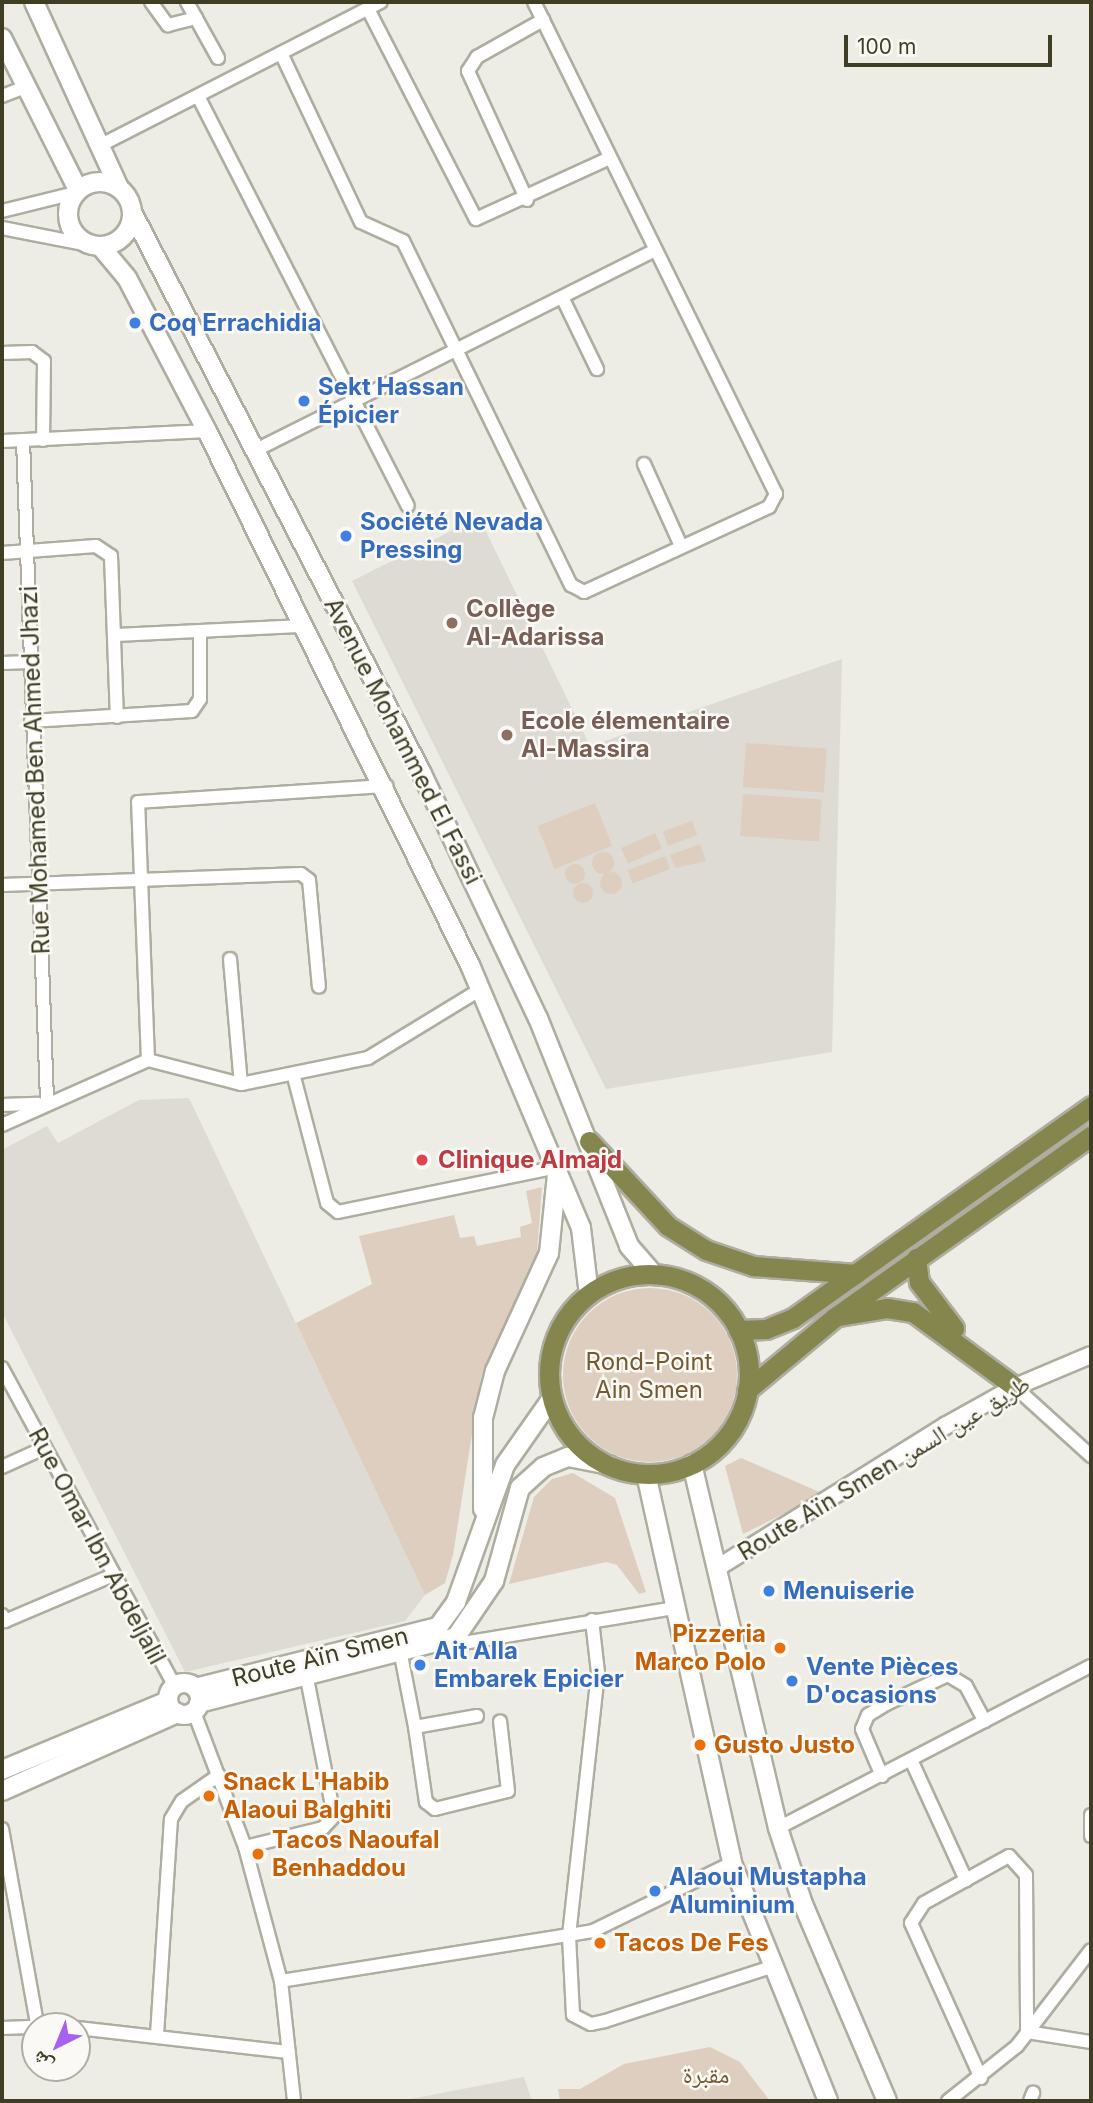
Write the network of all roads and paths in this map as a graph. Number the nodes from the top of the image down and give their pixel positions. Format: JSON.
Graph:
{"nodes":[{"id":1,"x":34,"y":2,"type":"edge"},
{"id":2,"x":151,"y":2,"type":"edge"},
{"id":3,"x":187,"y":2,"type":"edge"},
{"id":4,"x":381,"y":2,"type":"edge"},
{"id":5,"x":534,"y":2,"type":"edge"},
{"id":6,"x":369,"y":9,"type":"junction"},
{"id":7,"x":196,"y":18,"type":"junction"},
{"id":8,"x":543,"y":20,"type":"junction"},
{"id":9,"x":2,"y":38,"type":"edge"},
{"id":10,"x":281,"y":53,"type":"junction"},
{"id":11,"x":218,"y":58,"type":"dead end"},
{"id":12,"x":26,"y":87,"type":"junction"},
{"id":13,"x":2,"y":96,"type":"edge"},
{"id":14,"x":199,"y":98,"type":"junction"},
{"id":15,"x":103,"y":144,"type":"junction"},
{"id":16,"x":610,"y":158,"type":"junction"},
{"id":17,"x":119,"y":188,"type":"junction"},
{"id":18,"x":77,"y":192,"type":"junction"},
{"id":19,"x":527,"y":200,"type":"junction"},
{"id":20,"x":2,"y":211,"type":"edge"},
{"id":21,"x":133,"y":214,"type":"junction"},
{"id":22,"x":2,"y":228,"type":"edge"},
{"id":23,"x":95,"y":246,"type":"junction"},
{"id":24,"x":655,"y":250,"type":"junction"},
{"id":25,"x":563,"y":299,"type":"junction"},
{"id":26,"x":459,"y":348,"type":"junction"},
{"id":27,"x":2,"y":353,"type":"edge"},
{"id":28,"x":597,"y":369,"type":"dead end"},
{"id":29,"x":354,"y":398,"type":"junction"},
{"id":30,"x":207,"y":431,"type":"junction"},
{"id":31,"x":23,"y":440,"type":"junction"},
{"id":32,"x":43,"y":440,"type":"junction"},
{"id":33,"x":2,"y":441,"type":"edge"},
{"id":34,"x":258,"y":449,"type":"junction"},
{"id":35,"x":644,"y":464,"type":"dead end"},
{"id":36,"x":408,"y":506,"type":"dead end"},
{"id":37,"x":681,"y":546,"type":"junction"},
{"id":38,"x":27,"y":552,"type":"junction"},
{"id":39,"x":2,"y":553,"type":"edge"},
{"id":40,"x":303,"y":626,"type":"junction"},
{"id":41,"x":200,"y":631,"type":"junction"},
{"id":42,"x":117,"y":635,"type":"junction"},
{"id":43,"x":2,"y":663,"type":"edge"},
{"id":44,"x":30,"y":663,"type":"junction"},
{"id":45,"x":117,"y":717,"type":"junction"},
{"id":46,"x":31,"y":722,"type":"junction"},
{"id":47,"x":386,"y":786,"type":"junction"},
{"id":48,"x":139,"y":881,"type":"junction"},
{"id":49,"x":40,"y":883,"type":"junction"},
{"id":50,"x":2,"y":885,"type":"edge"},
{"id":51,"x":230,"y":959,"type":"dead end"},
{"id":52,"x":319,"y":987,"type":"dead end"},
{"id":53,"x":481,"y":989,"type":"junction"},
{"id":54,"x":148,"y":1060,"type":"junction"},
{"id":55,"x":294,"y":1077,"type":"junction"},
{"id":56,"x":241,"y":1084,"type":"junction"},
{"id":57,"x":43,"y":1102,"type":"junction"},
{"id":58,"x":2,"y":1105,"type":"edge"},
{"id":59,"x":1091,"y":1106,"type":"edge"},
{"id":60,"x":2,"y":1125,"type":"edge"},
{"id":61,"x":1091,"y":1136,"type":"edge"},
{"id":62,"x":589,"y":1141,"type":"junction"},
{"id":63,"x":558,"y":1167,"type":"junction"},
{"id":64,"x":916,"y":1258,"type":"junction"},
{"id":65,"x":856,"y":1274,"type":"junction"},
{"id":66,"x":654,"y":1275,"type":"junction"},
{"id":67,"x":589,"y":1295,"type":"junction"},
{"id":68,"x":835,"y":1317,"type":"junction"},
{"id":69,"x":738,"y":1330,"type":"junction"},
{"id":70,"x":1091,"y":1355,"type":"edge"},
{"id":71,"x":2,"y":1368,"type":"edge"},
{"id":72,"x":1015,"y":1387,"type":"junction"},
{"id":73,"x":747,"y":1390,"type":"junction"},
{"id":74,"x":552,"y":1398,"type":"junction"},
{"id":75,"x":44,"y":1448,"type":"junction"},
{"id":76,"x":1091,"y":1456,"type":"edge"},
{"id":77,"x":692,"y":1464,"type":"junction"},
{"id":78,"x":609,"y":1465,"type":"junction"},
{"id":79,"x":2,"y":1467,"type":"edge"},
{"id":80,"x":646,"y":1474,"type":"junction"},
{"id":81,"x":483,"y":1514,"type":"junction"},
{"id":82,"x":717,"y":1568,"type":"junction"},
{"id":83,"x":111,"y":1576,"type":"junction"},
{"id":84,"x":674,"y":1608,"type":"junction"},
{"id":85,"x":3,"y":1620,"type":"edge"},
{"id":86,"x":592,"y":1620,"type":"junction"},
{"id":87,"x":409,"y":1653,"type":"junction"},
{"id":88,"x":1091,"y":1666,"type":"edge"},
{"id":89,"x":307,"y":1678,"type":"junction"},
{"id":90,"x":185,"y":1701,"type":"junction"},
{"id":91,"x":477,"y":1717,"type":"dead end"},
{"id":92,"x":500,"y":1721,"type":"dead end"},
{"id":93,"x":985,"y":1721,"type":"junction"},
{"id":94,"x":415,"y":1727,"type":"junction"},
{"id":95,"x":912,"y":1762,"type":"junction"},
{"id":96,"x":2,"y":1770,"type":"edge"},
{"id":97,"x":219,"y":1775,"type":"junction"},
{"id":98,"x":882,"y":1776,"type":"junction"},
{"id":99,"x":2,"y":1791,"type":"edge"},
{"id":100,"x":1091,"y":1815,"type":"edge"},
{"id":101,"x":778,"y":1828,"type":"junction"},
{"id":102,"x":2,"y":1829,"type":"edge"},
{"id":103,"x":1091,"y":1836,"type":"edge"},
{"id":104,"x":245,"y":1847,"type":"junction"},
{"id":105,"x":733,"y":1863,"type":"junction"},
{"id":106,"x":966,"y":1880,"type":"junction"},
{"id":107,"x":569,"y":1936,"type":"junction"},
{"id":108,"x":1091,"y":1950,"type":"edge"},
{"id":109,"x":774,"y":1966,"type":"junction"},
{"id":110,"x":281,"y":1980,"type":"junction"},
{"id":111,"x":35,"y":2012,"type":"edge"},
{"id":112,"x":21,"y":2026,"type":"edge"},
{"id":113,"x":2,"y":2028,"type":"edge"},
{"id":114,"x":91,"y":2029,"type":"edge"},
{"id":115,"x":1027,"y":2032,"type":"junction"},
{"id":116,"x":157,"y":2035,"type":"junction"},
{"id":117,"x":1091,"y":2042,"type":"edge"},
{"id":118,"x":289,"y":2052,"type":"junction"},
{"id":119,"x":981,"y":2078,"type":"junction"},
{"id":120,"x":294,"y":2101,"type":"edge"},
{"id":121,"x":828,"y":2101,"type":"edge"},
{"id":122,"x":887,"y":2101,"type":"edge"},
{"id":123,"x":948,"y":2101,"type":"edge"}],
"edges":[{"from":1,"to":15,"type":"main road","name":"Avenue Mohammed El Fassi"},
{"from":2,"to":7,"type":"street"},
{"from":3,"to":7,"type":"street"},
{"from":4,"to":6,"type":"street"},
{"from":5,"to":8,"type":"street"},
{"from":6,"to":10,"type":"street"},
{"from":6,"to":19,"type":"street"},
{"from":7,"to":11,"type":"street"},
{"from":8,"to":16,"type":"street"},
{"from":8,"to":19,"type":"street"},
{"from":9,"to":12,"type":"main road"},
{"from":10,"to":14,"type":"street"},
{"from":10,"to":26,"type":"street"},
{"from":12,"to":13,"type":"street"},
{"from":12,"to":18,"type":"main road"},
{"from":14,"to":15,"type":"street"},
{"from":14,"to":29,"type":"street"},
{"from":15,"to":17,"type":"main road","name":"Avenue Mohammed El Fassi"},
{"from":16,"to":19,"type":"street"},
{"from":16,"to":24,"type":"street"},
{"from":17,"to":18,"type":"main road"},
{"from":17,"to":21,"type":"main road","name":"Avenue Mohammed El Fassi"},
{"from":18,"to":20,"type":"street"},
{"from":18,"to":23,"type":"main road","name":"Avenue Mohammed El Fassi"},
{"from":21,"to":23,"type":"main road"},
{"from":21,"to":34,"type":"main road","name":"Avenue Mohammed El Fassi"},
{"from":22,"to":23,"type":"street"},
{"from":23,"to":30,"type":"main road","name":"Avenue Mohammed El Fassi"},
{"from":24,"to":25,"type":"street"},
{"from":24,"to":37,"type":"street"},
{"from":25,"to":26,"type":"street"},
{"from":25,"to":28,"type":"street"},
{"from":26,"to":29,"type":"street"},
{"from":26,"to":37,"type":"street"},
{"from":27,"to":32,"type":"street"},
{"from":29,"to":34,"type":"street"},
{"from":29,"to":36,"type":"street"},
{"from":30,"to":32,"type":"street"},
{"from":30,"to":40,"type":"main road","name":"Avenue Mohammed El Fassi"},
{"from":31,"to":32,"type":"street"},
{"from":31,"to":33,"type":"street"},
{"from":31,"to":38,"type":"street","name":"Rue Mohamed Ben Ahmed Jhazi"},
{"from":34,"to":62,"type":"main road","name":"Avenue Mohammed El Fassi"},
{"from":35,"to":37,"type":"street"},
{"from":38,"to":39,"type":"street"},
{"from":38,"to":42,"type":"street"},
{"from":38,"to":44,"type":"street","name":"Rue Mohamed Ben Ahmed Jhazi"},
{"from":40,"to":41,"type":"street"},
{"from":40,"to":47,"type":"main road","name":"Avenue Mohammed El Fassi"},
{"from":41,"to":42,"type":"street"},
{"from":41,"to":45,"type":"street"},
{"from":42,"to":45,"type":"street"},
{"from":43,"to":44,"type":"street"},
{"from":44,"to":46,"type":"street","name":"Rue Mohamed Ben Ahmed Jhazi"},
{"from":45,"to":46,"type":"street"},
{"from":46,"to":49,"type":"street","name":"Rue Mohamed Ben Ahmed Jhazi"},
{"from":47,"to":48,"type":"street"},
{"from":47,"to":53,"type":"main road","name":"Avenue Mohammed El Fassi"},
{"from":48,"to":49,"type":"street"},
{"from":48,"to":52,"type":"street"},
{"from":48,"to":54,"type":"street"},
{"from":49,"to":50,"type":"street"},
{"from":49,"to":57,"type":"street","name":"Rue Mohamed Ben Ahmed Jhazi"},
{"from":51,"to":56,"type":"street"},
{"from":53,"to":55,"type":"street"},
{"from":53,"to":63,"type":"main road","name":"Avenue Mohammed El Fassi"},
{"from":54,"to":56,"type":"street"},
{"from":54,"to":57,"type":"street"},
{"from":55,"to":56,"type":"street"},
{"from":55,"to":63,"type":"street"},
{"from":57,"to":58,"type":"street"},
{"from":57,"to":60,"type":"street"},
{"from":59,"to":65,"type":"highway"},
{"from":61,"to":64,"type":"highway"},
{"from":62,"to":65,"type":"highway"},
{"from":62,"to":66,"type":"main road","name":"Avenue Mohammed El Fassi"},
{"from":63,"to":67,"type":"main road","name":"Avenue Mohammed El Fassi"},
{"from":63,"to":81,"type":"main road"},
{"from":64,"to":68,"type":"highway"},
{"from":64,"to":72,"type":"highway"},
{"from":65,"to":69,"type":"highway"},
{"from":66,"to":67,"type":"highway"},
{"from":66,"to":69,"type":"highway"},
{"from":67,"to":74,"type":"highway"},
{"from":68,"to":72,"type":"highway"},
{"from":68,"to":73,"type":"highway"},
{"from":69,"to":73,"type":"highway"},
{"from":70,"to":72,"type":"street","name":"Route Aïn Smen طريق عين السمن"},
{"from":71,"to":75,"type":"street","name":"Rue Omar Ibn Abdeljalil"},
{"from":72,"to":76,"type":"street"},
{"from":72,"to":82,"type":"street","name":"Route Aïn Smen طريق عين السمن"},
{"from":73,"to":77,"type":"highway"},
{"from":74,"to":78,"type":"highway"},
{"from":74,"to":81,"type":"main road","name":"Route Aïn Smen"},
{"from":75,"to":79,"type":"street"},
{"from":75,"to":83,"type":"street","name":"Rue Omar Ibn Abdeljalil"},
{"from":77,"to":80,"type":"highway"},
{"from":77,"to":82,"type":"main road"},
{"from":78,"to":80,"type":"highway"},
{"from":78,"to":87,"type":"main road","name":"Route Aïn Smen"},
{"from":80,"to":84,"type":"main road"},
{"from":81,"to":90,"type":"main road","name":"Route Aïn Smen"},
{"from":82,"to":101,"type":"main road"},
{"from":83,"to":85,"type":"street"},
{"from":83,"to":90,"type":"street","name":"Rue Omar Ibn Abdeljalil"},
{"from":84,"to":86,"type":"street"},
{"from":84,"to":105,"type":"main road"},
{"from":86,"to":87,"type":"street"},
{"from":86,"to":107,"type":"street"},
{"from":87,"to":89,"type":"main road","name":"Route Aïn Smen"},
{"from":87,"to":94,"type":"street"},
{"from":88,"to":93,"type":"street"},
{"from":89,"to":90,"type":"main road","name":"Route Aïn Smen"},
{"from":89,"to":104,"type":"street"},
{"from":90,"to":96,"type":"main road"},
{"from":90,"to":97,"type":"street","name":"Rue Omar Ibn Abdeljalil"},
{"from":90,"to":99,"type":"main road"},
{"from":91,"to":94,"type":"street"},
{"from":92,"to":94,"type":"street"},
{"from":93,"to":95,"type":"street"},
{"from":93,"to":98,"type":"street"},
{"from":95,"to":98,"type":"street"},
{"from":95,"to":106,"type":"street"},
{"from":97,"to":104,"type":"street","name":"Rue Omar Ibn Abdeljalil"},
{"from":97,"to":116,"type":"street"},
{"from":98,"to":101,"type":"street"},
{"from":100,"to":103,"type":"street"},
{"from":101,"to":122,"type":"main road"},
{"from":102,"to":111,"type":"street"},
{"from":104,"to":110,"type":"street","name":"Rue Omar Ibn Abdeljalil"},
{"from":105,"to":107,"type":"street"},
{"from":105,"to":109,"type":"main road"},
{"from":106,"to":115,"type":"street"},
{"from":106,"to":119,"type":"street"},
{"from":107,"to":109,"type":"street"},
{"from":107,"to":110,"type":"street"},
{"from":108,"to":115,"type":"street"},
{"from":109,"to":121,"type":"main road"},
{"from":110,"to":118,"type":"street","name":"Rue Omar Ibn Abdeljalil"},
{"from":112,"to":113,"type":"street"},
{"from":114,"to":116,"type":"street"},
{"from":115,"to":117,"type":"street"},
{"from":115,"to":119,"type":"street"},
{"from":116,"to":118,"type":"street"},
{"from":118,"to":120,"type":"street","name":"Rue Omar Ibn Abdeljalil"},
{"from":119,"to":123,"type":"street"}]}
